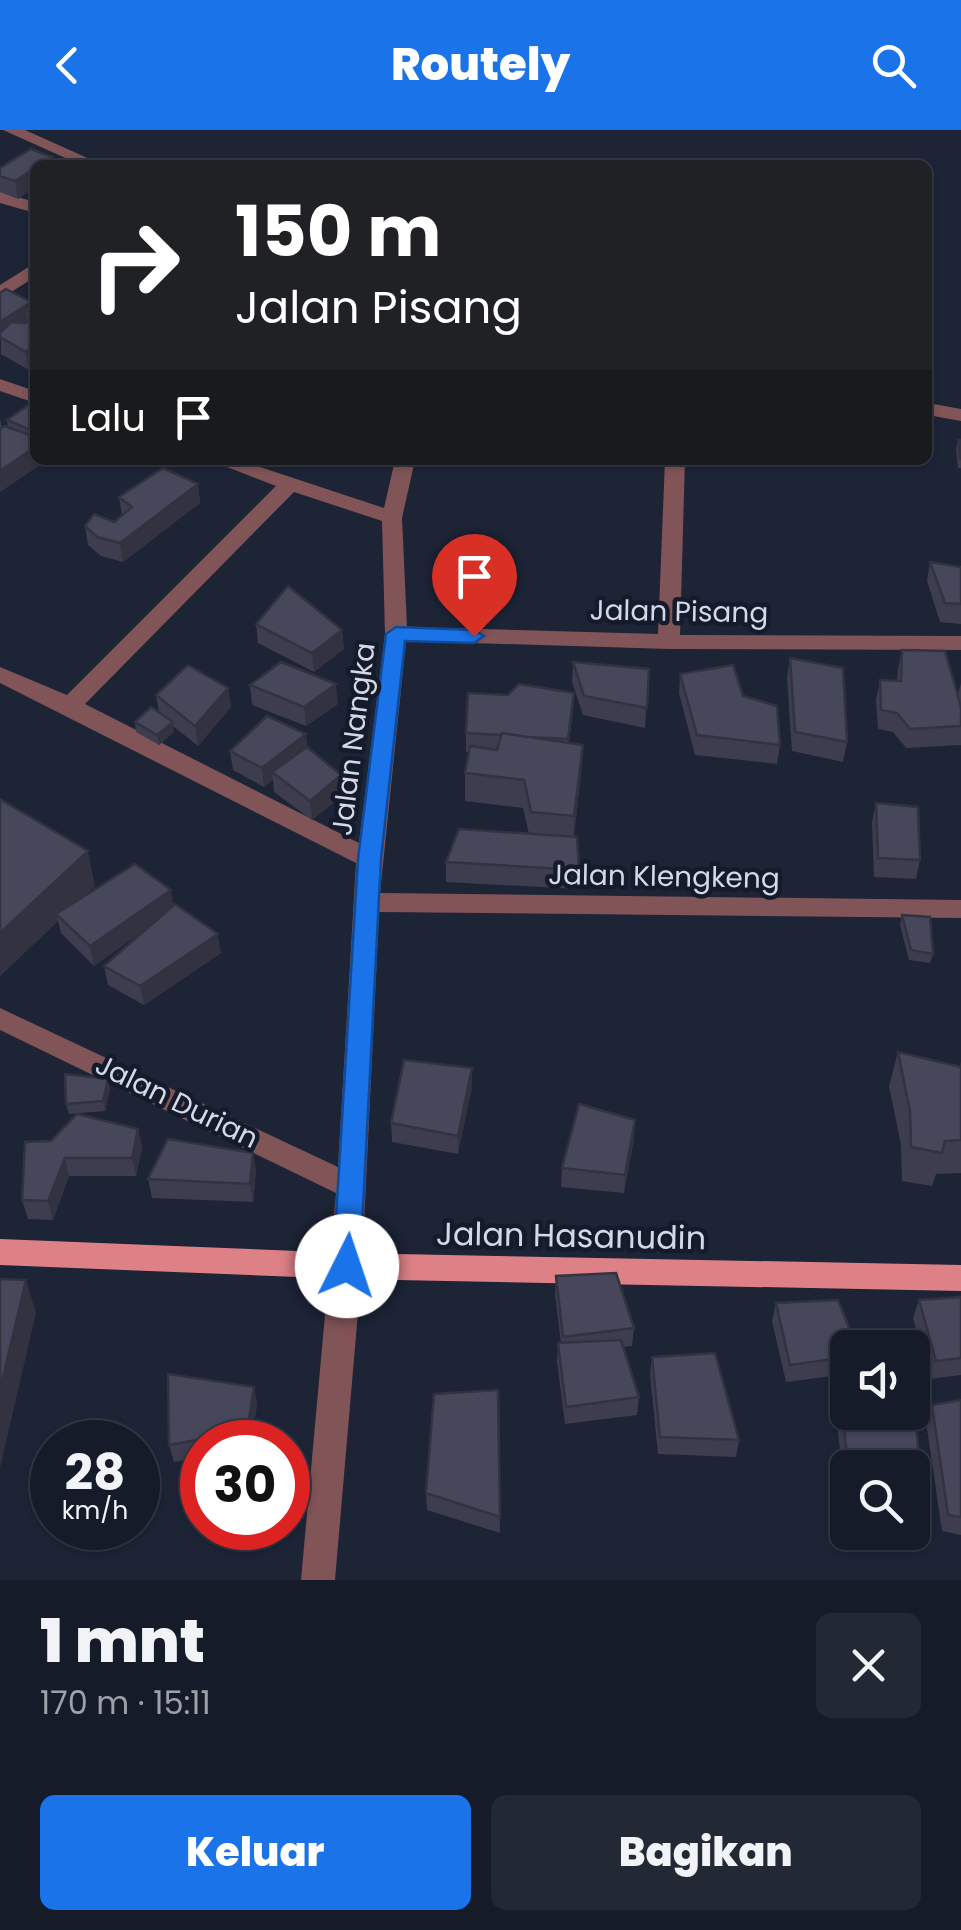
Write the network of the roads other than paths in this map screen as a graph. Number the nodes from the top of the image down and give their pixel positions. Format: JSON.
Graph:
{"nodes":[{"id":1,"x":11,"y":130,"type":"edge"},
{"id":2,"x":83,"y":160,"type":"edge"},
{"id":3,"x":0,"y":197,"type":"edge"},
{"id":4,"x":30,"y":206,"type":"edge"},
{"id":5,"x":30,"y":272,"type":"edge"},
{"id":6,"x":0,"y":294,"type":"edge"},
{"id":7,"x":0,"y":386,"type":"edge"},
{"id":8,"x":30,"y":395,"type":"edge"},
{"id":9,"x":932,"y":410,"type":"edge"},
{"id":10,"x":961,"y":415,"type":"edge"},
{"id":11,"x":234,"y":465,"type":"edge"},
{"id":12,"x":404,"y":465,"type":"edge"},
{"id":13,"x":675,"y":465,"type":"edge"},
{"id":14,"x":290,"y":484,"type":"junction"},
{"id":15,"x":392,"y":518,"type":"junction"},
{"id":16,"x":396,"y":634,"type":"junction"},
{"id":17,"x":668,"y":642,"type":"junction"},
{"id":18,"x":961,"y":643,"type":"edge"},
{"id":19,"x":0,"y":674,"type":"edge"},
{"id":20,"x":70,"y":706,"type":"junction"},
{"id":21,"x":369,"y":859,"type":"junction"},
{"id":22,"x":367,"y":902,"type":"junction"},
{"id":23,"x":961,"y":909,"type":"edge"},
{"id":24,"x":0,"y":1018,"type":"edge"},
{"id":25,"x":352,"y":1187,"type":"junction"},
{"id":26,"x":0,"y":1252,"type":"edge"},
{"id":27,"x":347,"y":1266,"type":"junction"},
{"id":28,"x":961,"y":1278,"type":"edge"},
{"id":29,"x":318,"y":1580,"type":"edge"}],
"edges":[{"from":1,"to":2,"type":"street"},
{"from":3,"to":4,"type":"street"},
{"from":5,"to":6,"type":"street"},
{"from":7,"to":8,"type":"street"},
{"from":9,"to":10,"type":"street"},
{"from":11,"to":14,"type":"street"},
{"from":12,"to":15,"type":"street","name":"Jalan Nangka"},
{"from":13,"to":17,"type":"street"},
{"from":14,"to":15,"type":"street"},
{"from":14,"to":20,"type":"street"},
{"from":15,"to":16,"type":"street","name":"Jalan Nangka"},
{"from":16,"to":17,"type":"street","name":"Jalan Pisang"},
{"from":16,"to":21,"type":"street","name":"Jalan Nangka"},
{"from":17,"to":18,"type":"street","name":"Jalan Pisang"},
{"from":19,"to":20,"type":"street"},
{"from":20,"to":21,"type":"street"},
{"from":21,"to":22,"type":"street","name":"Jalan Nangka"},
{"from":22,"to":23,"type":"street","name":"Jalan Klengkeng"},
{"from":22,"to":25,"type":"street","name":"Jalan Nangka"},
{"from":24,"to":25,"type":"street","name":"Jalan Durian"},
{"from":25,"to":27,"type":"street","name":"Jalan Nangka"},
{"from":26,"to":27,"type":"main road","name":"Jalan Hasanudin"},
{"from":27,"to":28,"type":"main road","name":"Jalan Hasanudin"},
{"from":27,"to":29,"type":"street","name":"Jalan Nangka"}]}
